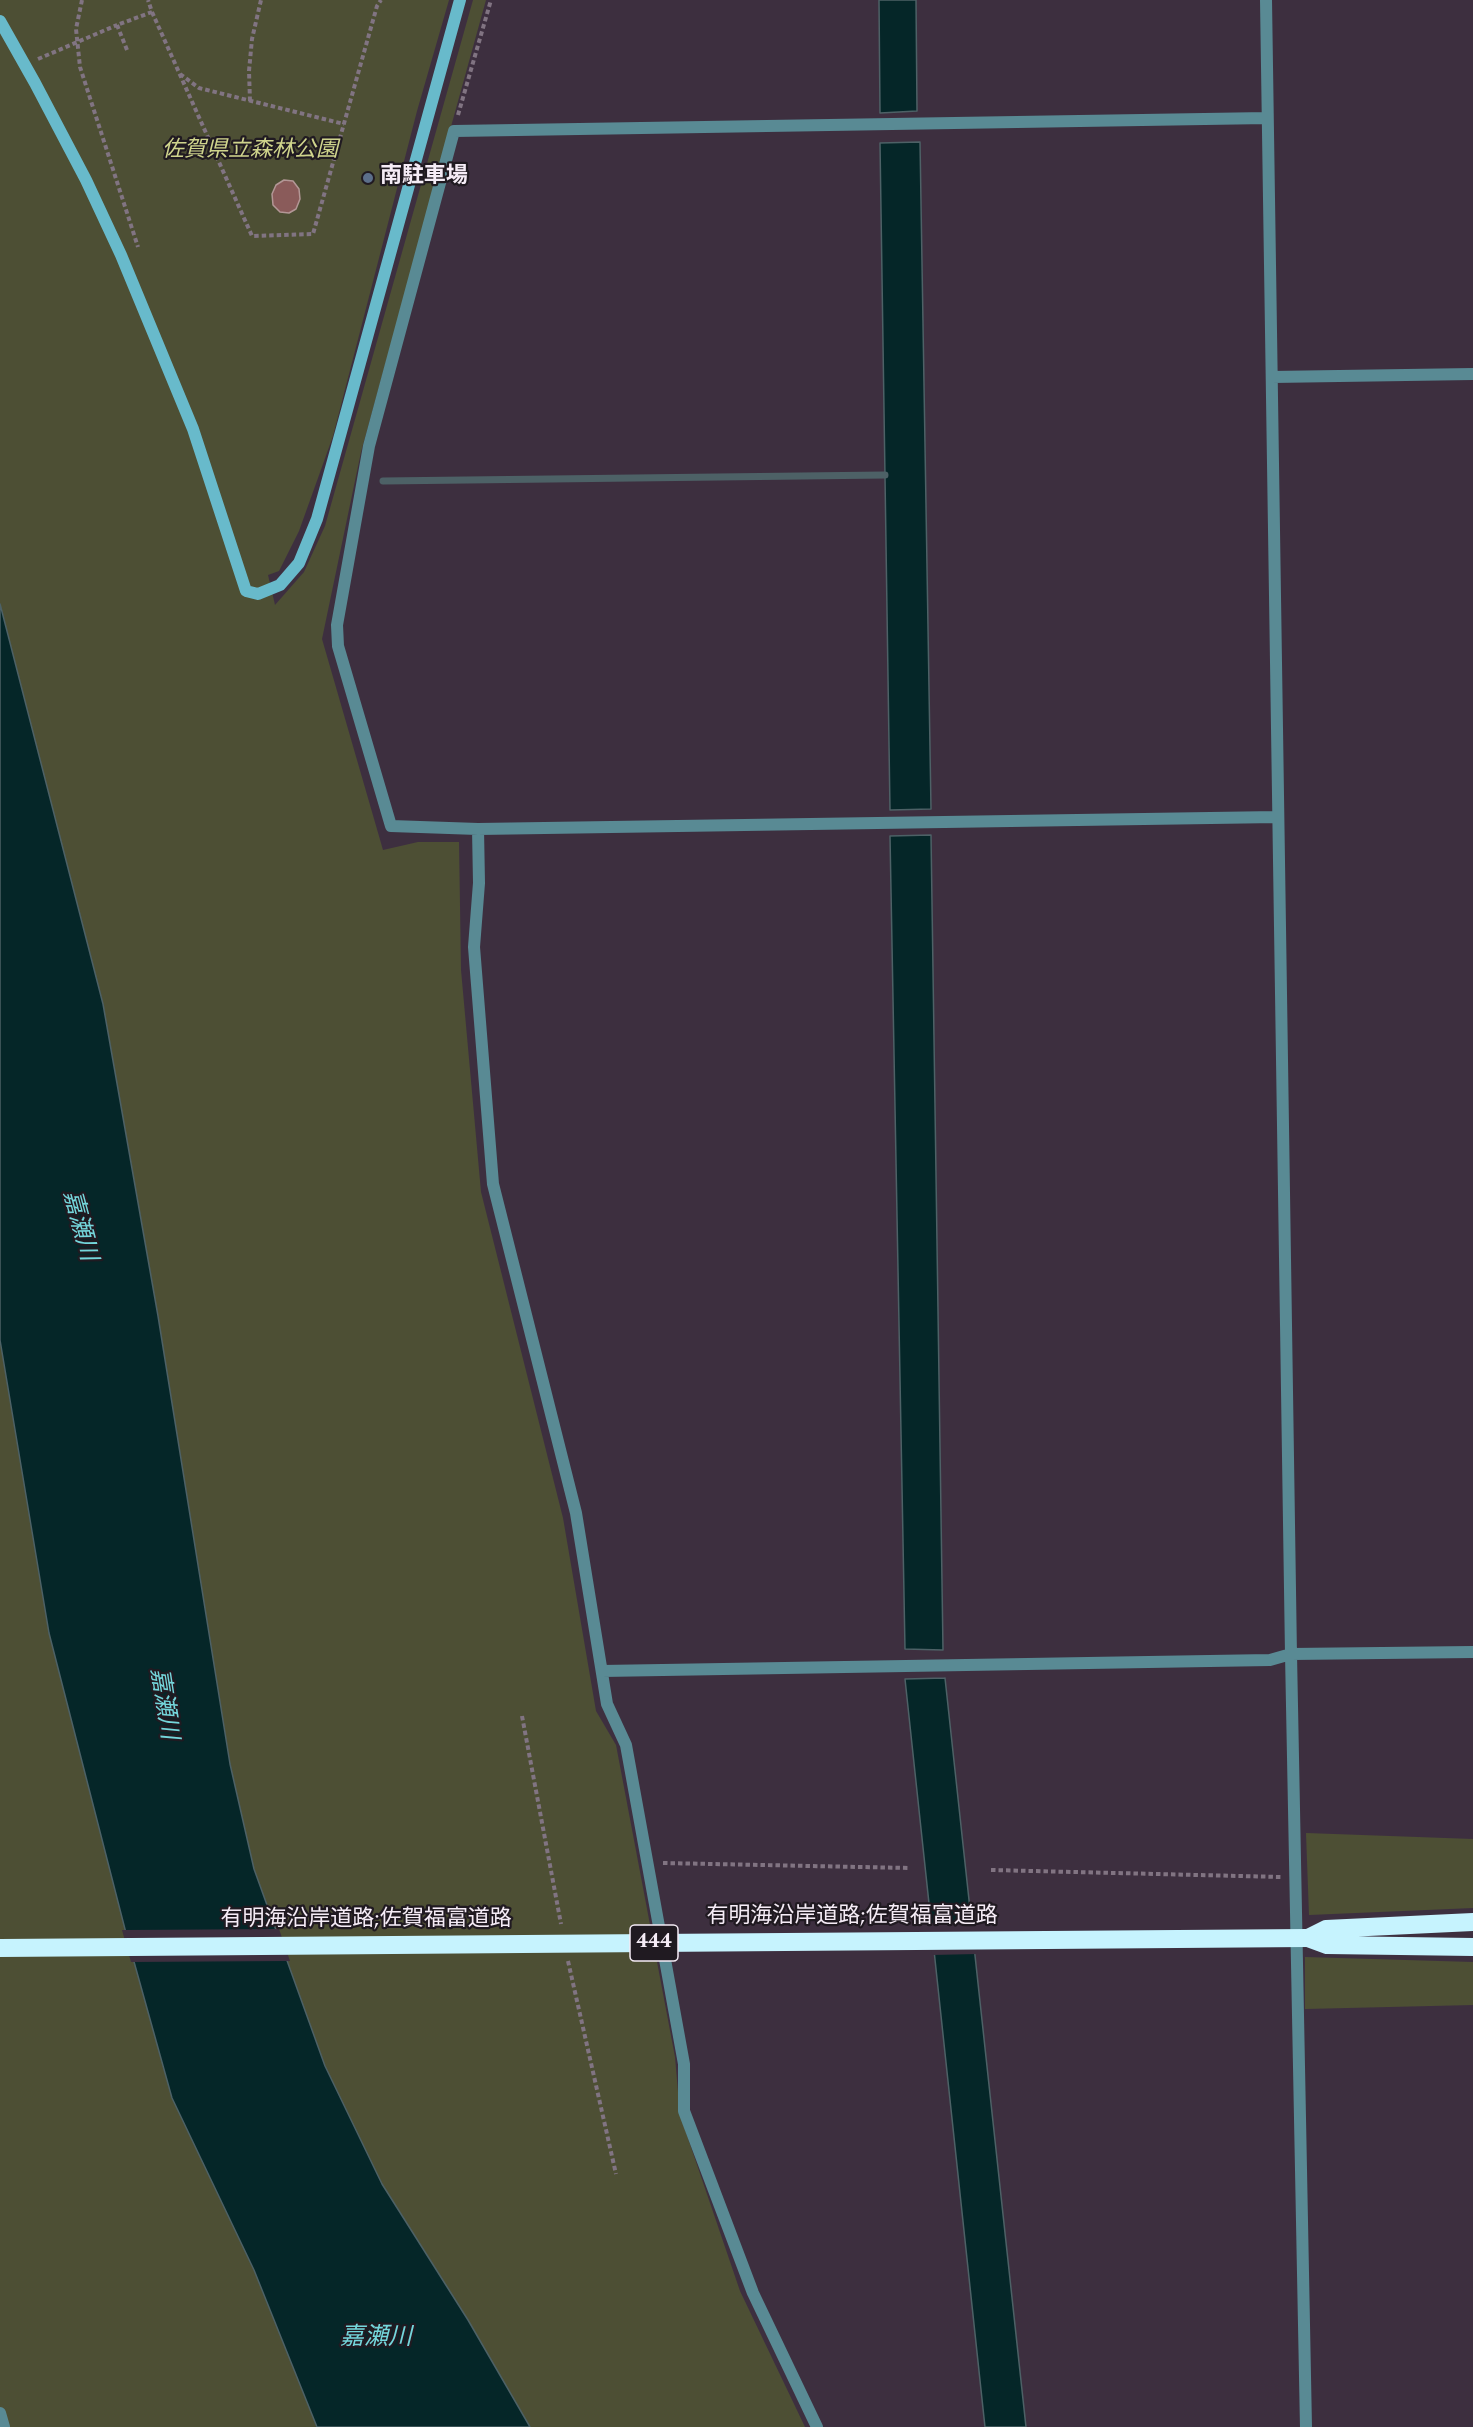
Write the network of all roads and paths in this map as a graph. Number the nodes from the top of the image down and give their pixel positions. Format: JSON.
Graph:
{"nodes":[{"id":1,"x":82,"y":0,"type":"edge"},
{"id":2,"x":148,"y":0,"type":"edge"},
{"id":3,"x":261,"y":0,"type":"edge"},
{"id":4,"x":381,"y":0,"type":"edge"},
{"id":5,"x":460,"y":0,"type":"edge"},
{"id":6,"x":491,"y":0,"type":"edge"},
{"id":7,"x":1266,"y":0,"type":"edge"},
{"id":8,"x":152,"y":12,"type":"junction"},
{"id":9,"x":0,"y":21,"type":"edge"},
{"id":10,"x":117,"y":25,"type":"junction"},
{"id":11,"x":78,"y":41,"type":"junction"},
{"id":12,"x":127,"y":50,"type":"dead end"},
{"id":13,"x":32,"y":62,"type":"dead end"},
{"id":14,"x":178,"y":73,"type":"junction"},
{"id":15,"x":250,"y":101,"type":"junction"},
{"id":16,"x":1267,"y":118,"type":"junction"},
{"id":17,"x":344,"y":124,"type":"junction"},
{"id":18,"x":454,"y":131,"type":"junction"},
{"id":19,"x":139,"y":251,"type":"dead end"},
{"id":20,"x":1473,"y":374,"type":"edge"},
{"id":21,"x":1272,"y":377,"type":"junction"},
{"id":22,"x":1277,"y":817,"type":"junction"},
{"id":23,"x":478,"y":829,"type":"junction"},
{"id":24,"x":1473,"y":1653,"type":"edge"},
{"id":25,"x":1291,"y":1654,"type":"junction"},
{"id":26,"x":602,"y":1671,"type":"junction"},
{"id":27,"x":647,"y":1862,"type":"junction"},
{"id":28,"x":910,"y":1868,"type":"dead end"},
{"id":29,"x":991,"y":1870,"type":"dead end"},
{"id":30,"x":1295,"y":1877,"type":"junction"},
{"id":31,"x":1473,"y":1922,"type":"edge"},
{"id":32,"x":1308,"y":1938,"type":"junction"},
{"id":33,"x":1473,"y":1947,"type":"edge"},
{"id":34,"x":0,"y":1948,"type":"edge"},
{"id":35,"x":0,"y":2414,"type":"edge"},
{"id":36,"x":4,"y":2427,"type":"edge"},
{"id":37,"x":818,"y":2427,"type":"edge"},
{"id":38,"x":1306,"y":2427,"type":"edge"}],
"edges":[{"from":1,"to":11,"type":"path"},
{"from":2,"to":8,"type":"path"},
{"from":3,"to":15,"type":"path"},
{"from":4,"to":17,"type":"path"},
{"from":5,"to":9,"type":"street"},
{"from":6,"to":18,"type":"path"},
{"from":7,"to":16,"type":"street"},
{"from":8,"to":10,"type":"path"},
{"from":8,"to":14,"type":"path"},
{"from":10,"to":11,"type":"path"},
{"from":10,"to":12,"type":"path"},
{"from":11,"to":13,"type":"path"},
{"from":11,"to":19,"type":"path"},
{"from":14,"to":15,"type":"path"},
{"from":14,"to":17,"type":"path"},
{"from":15,"to":17,"type":"path"},
{"from":16,"to":18,"type":"street"},
{"from":16,"to":21,"type":"street"},
{"from":18,"to":23,"type":"street"},
{"from":20,"to":21,"type":"street"},
{"from":21,"to":22,"type":"street"},
{"from":22,"to":23,"type":"street"},
{"from":22,"to":25,"type":"street"},
{"from":23,"to":26,"type":"street"},
{"from":24,"to":25,"type":"street"},
{"from":25,"to":26,"type":"street"},
{"from":25,"to":30,"type":"street"},
{"from":26,"to":27,"type":"street"},
{"from":27,"to":28,"type":"path"},
{"from":27,"to":37,"type":"street"},
{"from":29,"to":30,"type":"path"},
{"from":30,"to":38,"type":"street"},
{"from":31,"to":32,"type":"highway"},
{"from":32,"to":33,"type":"highway"},
{"from":32,"to":34,"type":"highway","name":"有明海沿岸道路;佐賀福富道路","number":"444","bridge":true},
{"from":35,"to":36,"type":"street"}]}
